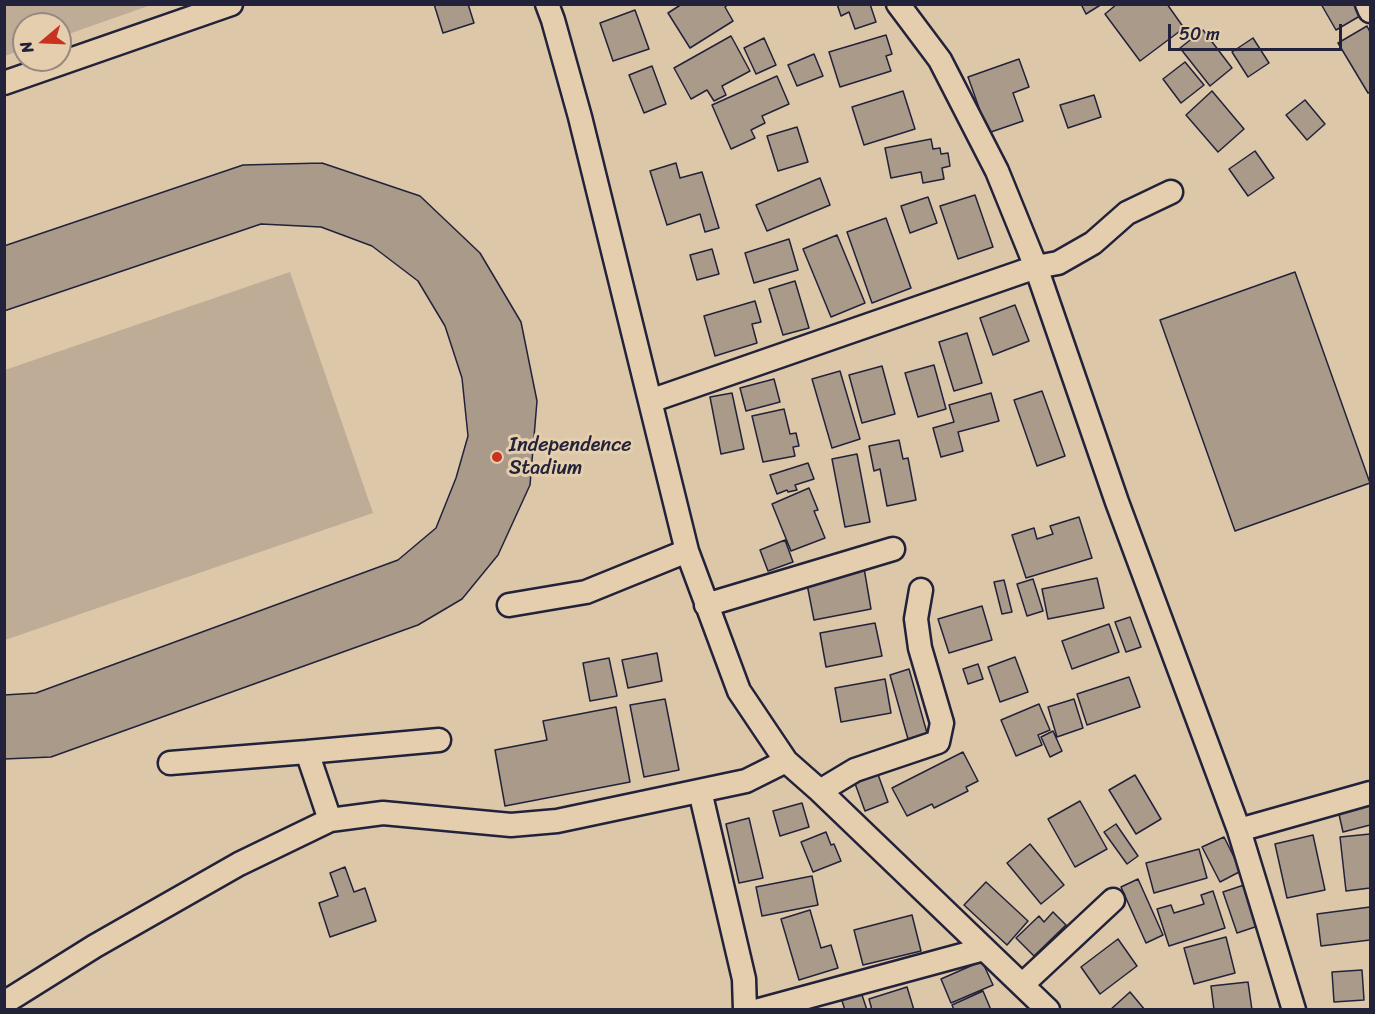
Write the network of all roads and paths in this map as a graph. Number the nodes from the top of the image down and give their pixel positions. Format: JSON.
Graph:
{"nodes":[{"id":1,"x":231,"y":4,"type":"edge"},
{"id":2,"x":547,"y":4,"type":"edge"},
{"id":3,"x":898,"y":4,"type":"edge"},
{"id":4,"x":1367,"y":4,"type":"edge"},
{"id":5,"x":1371,"y":11,"type":"edge"},
{"id":6,"x":4,"y":83,"type":"edge"},
{"id":7,"x":1172,"y":192,"type":"dead end"},
{"id":8,"x":1035,"y":267,"type":"junction"},
{"id":9,"x":650,"y":401,"type":"junction"},
{"id":10,"x":893,"y":549,"type":"dead end"},
{"id":11,"x":687,"y":551,"type":"junction"},
{"id":12,"x":921,"y":590,"type":"dead end"},
{"id":13,"x":510,"y":605,"type":"dead end"},
{"id":14,"x":706,"y":605,"type":"junction"},
{"id":15,"x":439,"y":740,"type":"dead end"},
{"id":16,"x":307,"y":752,"type":"junction"},
{"id":17,"x":786,"y":761,"type":"junction"},
{"id":18,"x":170,"y":763,"type":"dead end"},
{"id":19,"x":700,"y":791,"type":"junction"},
{"id":20,"x":820,"y":791,"type":"junction"},
{"id":21,"x":1371,"y":792,"type":"edge"},
{"id":22,"x":330,"y":820,"type":"junction"},
{"id":23,"x":1239,"y":830,"type":"junction"},
{"id":24,"x":1113,"y":900,"type":"dead end"},
{"id":25,"x":984,"y":948,"type":"junction"},
{"id":26,"x":1022,"y":985,"type":"junction"},
{"id":27,"x":4,"y":1004,"type":"edge"},
{"id":28,"x":745,"y":1010,"type":"edge"},
{"id":29,"x":759,"y":1010,"type":"edge"},
{"id":30,"x":1048,"y":1010,"type":"edge"},
{"id":31,"x":1294,"y":1010,"type":"edge"}],
"edges":[{"from":1,"to":6,"type":"street"},
{"from":2,"to":9,"type":"street"},
{"from":3,"to":8,"type":"street"},
{"from":4,"to":5,"type":"street"},
{"from":7,"to":8,"type":"street"},
{"from":8,"to":9,"type":"street"},
{"from":8,"to":23,"type":"street"},
{"from":9,"to":11,"type":"street"},
{"from":10,"to":14,"type":"street"},
{"from":11,"to":13,"type":"street"},
{"from":11,"to":14,"type":"street"},
{"from":12,"to":20,"type":"street"},
{"from":14,"to":17,"type":"street"},
{"from":15,"to":16,"type":"street"},
{"from":16,"to":18,"type":"street"},
{"from":16,"to":22,"type":"street"},
{"from":17,"to":19,"type":"street"},
{"from":17,"to":20,"type":"street"},
{"from":19,"to":22,"type":"street"},
{"from":19,"to":28,"type":"street"},
{"from":20,"to":25,"type":"street"},
{"from":21,"to":23,"type":"street"},
{"from":22,"to":27,"type":"street"},
{"from":23,"to":31,"type":"street"},
{"from":24,"to":26,"type":"street"},
{"from":25,"to":26,"type":"street"},
{"from":25,"to":29,"type":"street"},
{"from":26,"to":30,"type":"street"}]}
